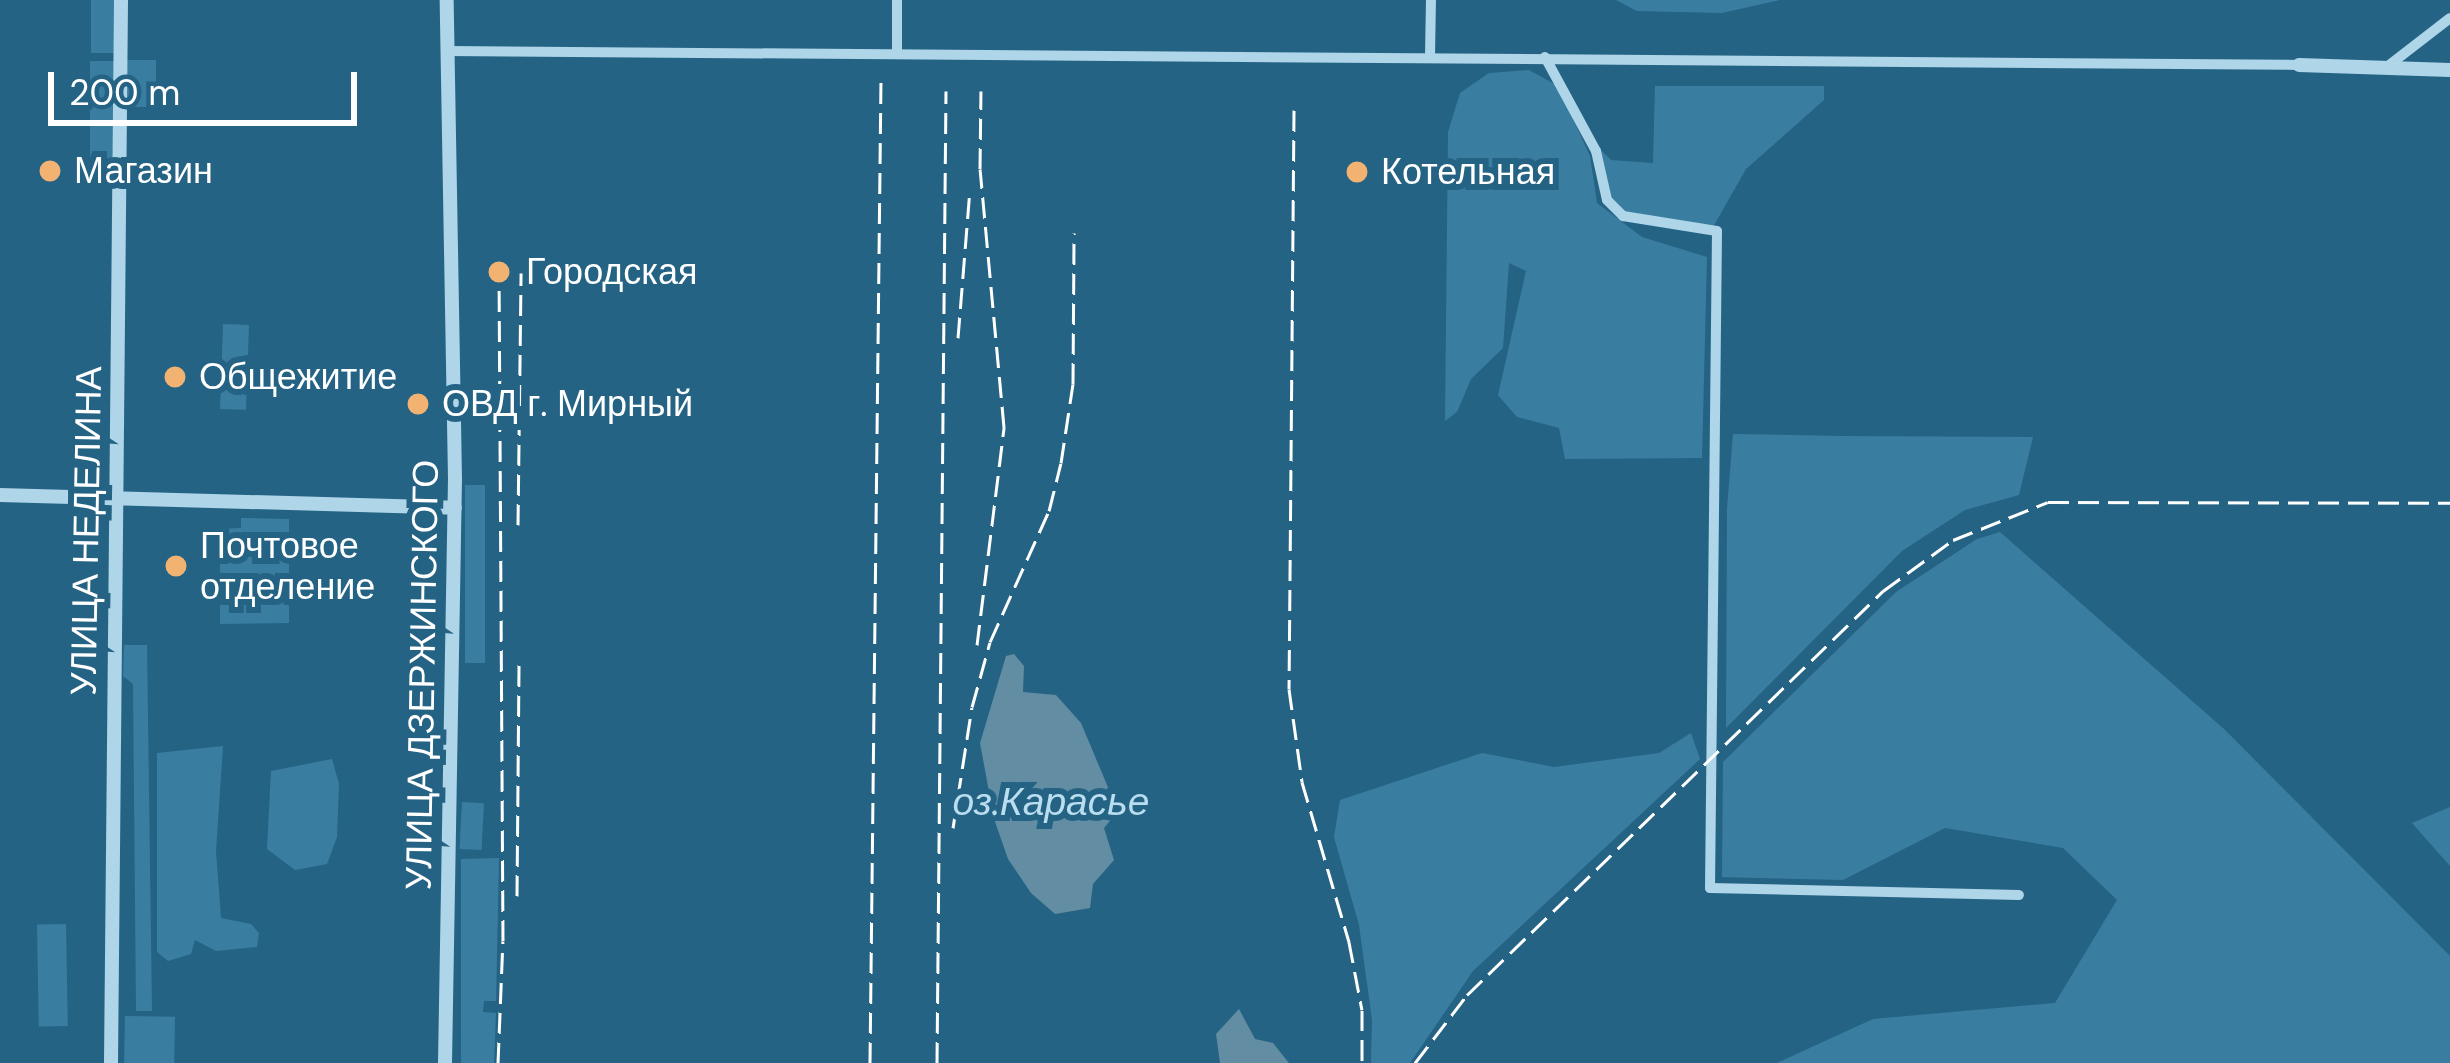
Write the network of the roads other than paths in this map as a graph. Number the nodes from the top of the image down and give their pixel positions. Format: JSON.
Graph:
{"nodes":[{"id":1,"x":121,"y":0,"type":"edge"},
{"id":2,"x":447,"y":0,"type":"edge"},
{"id":3,"x":897,"y":0,"type":"edge"},
{"id":4,"x":1430,"y":0,"type":"edge"},
{"id":5,"x":2450,"y":18,"type":"edge"},
{"id":6,"x":446,"y":51,"type":"junction"},
{"id":7,"x":897,"y":54,"type":"junction"},
{"id":8,"x":1430,"y":56,"type":"junction"},
{"id":9,"x":1545,"y":57,"type":"junction"},
{"id":10,"x":2299,"y":65,"type":"joint"},
{"id":11,"x":2388,"y":66,"type":"junction"},
{"id":12,"x":2450,"y":70,"type":"edge"},
{"id":13,"x":0,"y":495,"type":"edge"},
{"id":14,"x":116,"y":496,"type":"junction"},
{"id":15,"x":454,"y":508,"type":"junction"},
{"id":16,"x":2019,"y":895,"type":"dead end"},
{"id":17,"x":111,"y":1063,"type":"edge"},
{"id":18,"x":446,"y":1063,"type":"edge"}],
"edges":[{"from":1,"to":14,"type":"street","name":"УЛИЦА НЕДЕЛИНА"},
{"from":2,"to":6,"type":"street","name":"УЛИЦА ДЗЕРЖИНСКОГО"},
{"from":3,"to":7,"type":"street"},
{"from":4,"to":8,"type":"street"},
{"from":5,"to":11,"type":"street"},
{"from":6,"to":7,"type":"street"},
{"from":6,"to":15,"type":"street","name":"УЛИЦА ДЗЕРЖИНСКОГО"},
{"from":7,"to":8,"type":"street"},
{"from":8,"to":9,"type":"street"},
{"from":9,"to":10,"type":"street"},
{"from":9,"to":16,"type":"street"},
{"from":10,"to":11,"type":"street"},
{"from":11,"to":12,"type":"street"},
{"from":13,"to":14,"type":"street"},
{"from":14,"to":15,"type":"street"},
{"from":14,"to":17,"type":"street","name":"УЛИЦА НЕДЕЛИНА"},
{"from":15,"to":18,"type":"street","name":"УЛИЦА ДЗЕРЖИНСКОГО"}]}
